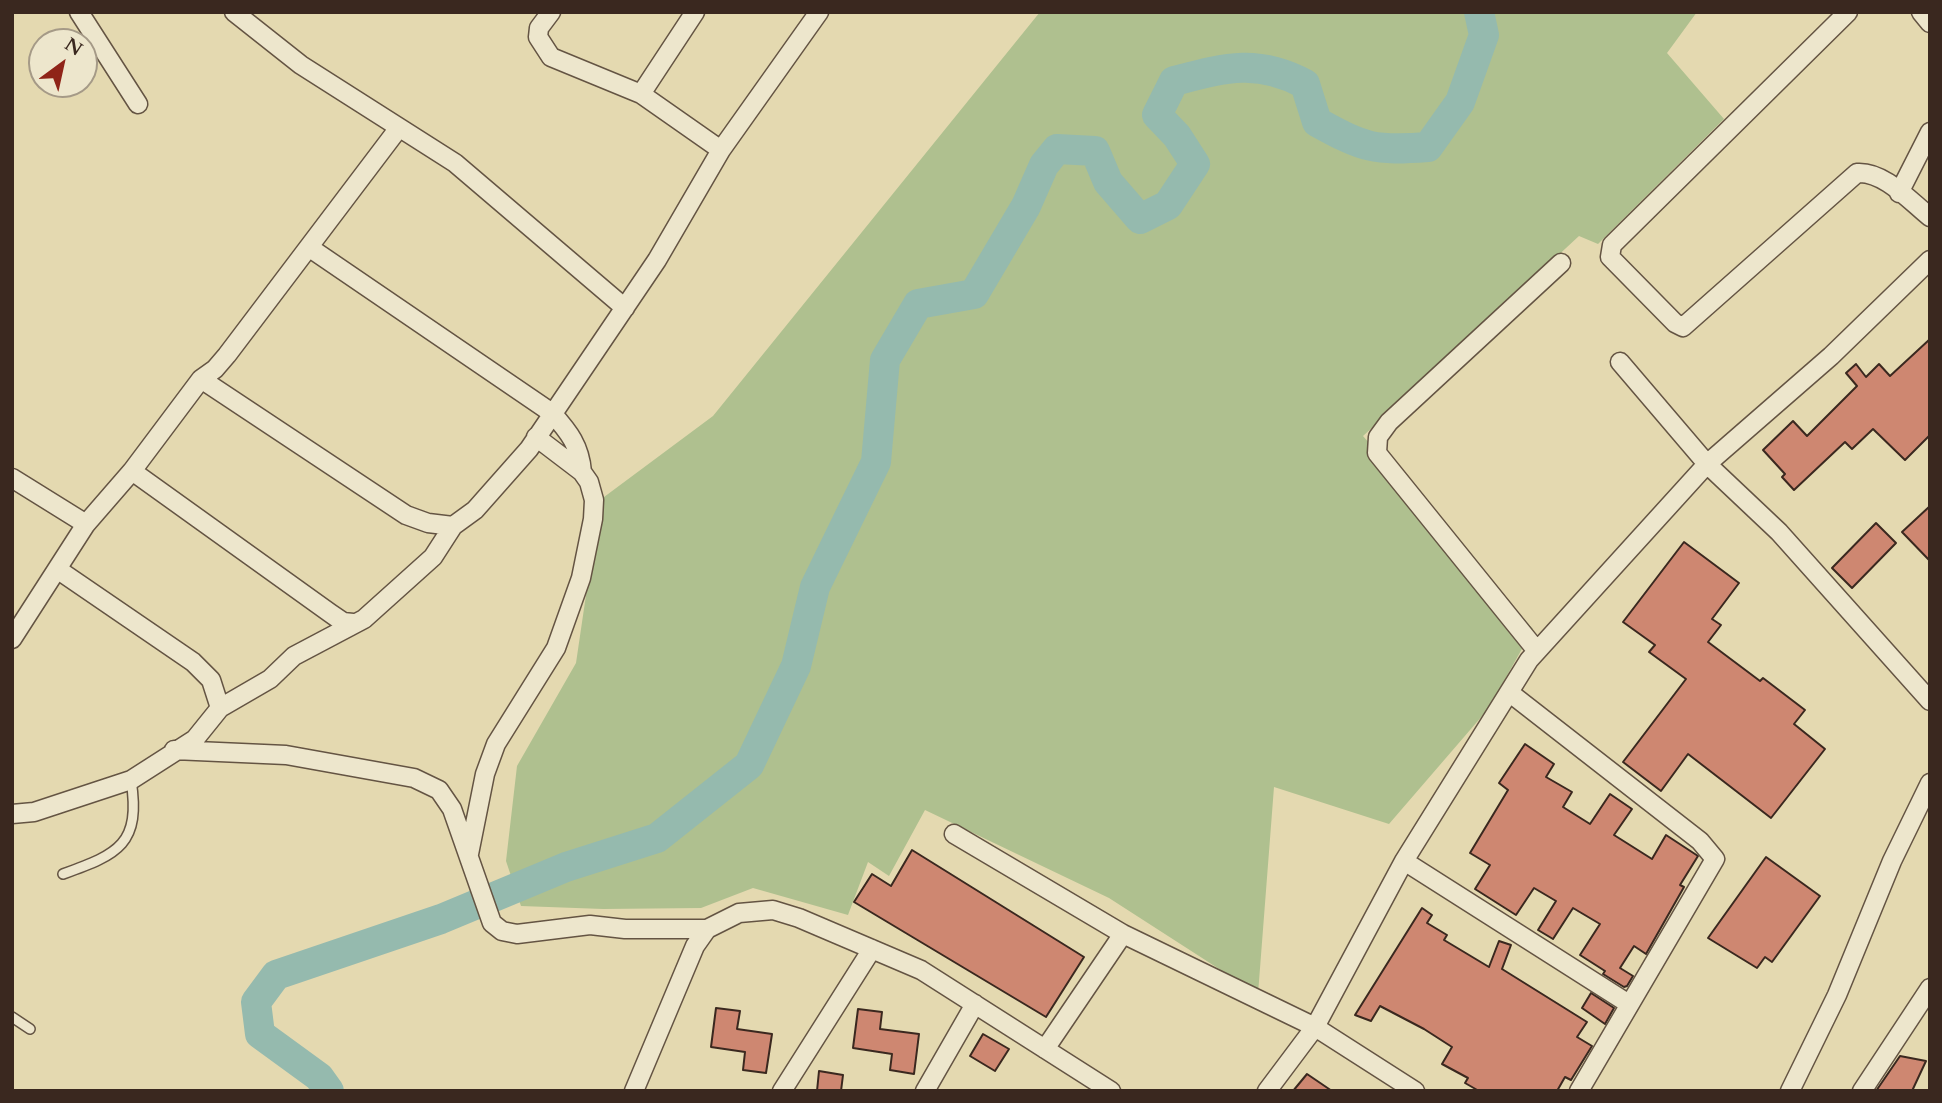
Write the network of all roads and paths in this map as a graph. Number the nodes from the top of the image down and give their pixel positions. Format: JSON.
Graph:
{"nodes":[{"id":1,"x":79,"y":12,"type":"edge"},
{"id":2,"x":234,"y":12,"type":"edge"},
{"id":3,"x":551,"y":12,"type":"edge"},
{"id":4,"x":695,"y":12,"type":"edge"},
{"id":5,"x":819,"y":12,"type":"edge"},
{"id":6,"x":1849,"y":12,"type":"edge"},
{"id":7,"x":1921,"y":12,"type":"edge"},
{"id":8,"x":1930,"y":23,"type":"edge"},
{"id":9,"x":641,"y":94,"type":"junction"},
{"id":10,"x":138,"y":104,"type":"dead end"},
{"id":11,"x":398,"y":129,"type":"junction"},
{"id":12,"x":1930,"y":132,"type":"edge"},
{"id":13,"x":721,"y":150,"type":"junction"},
{"id":14,"x":1899,"y":193,"type":"junction"},
{"id":15,"x":1930,"y":217,"type":"edge"},
{"id":16,"x":310,"y":248,"type":"junction"},
{"id":17,"x":1930,"y":260,"type":"edge"},
{"id":18,"x":1561,"y":263,"type":"dead end"},
{"id":19,"x":625,"y":307,"type":"junction"},
{"id":20,"x":1620,"y":362,"type":"dead end"},
{"id":21,"x":201,"y":379,"type":"junction"},
{"id":22,"x":552,"y":413,"type":"junction"},
{"id":23,"x":537,"y":437,"type":"junction"},
{"id":24,"x":1707,"y":464,"type":"junction"},
{"id":25,"x":132,"y":471,"type":"junction"},
{"id":26,"x":582,"y":472,"type":"junction"},
{"id":27,"x":12,"y":478,"type":"edge"},
{"id":28,"x":86,"y":524,"type":"junction"},
{"id":29,"x":453,"y":526,"type":"junction"},
{"id":30,"x":57,"y":569,"type":"junction"},
{"id":31,"x":353,"y":623,"type":"junction"},
{"id":32,"x":12,"y":639,"type":"edge"},
{"id":33,"x":1537,"y":651,"type":"junction"},
{"id":34,"x":1510,"y":693,"type":"junction"},
{"id":35,"x":1930,"y":701,"type":"edge"},
{"id":36,"x":220,"y":708,"type":"junction"},
{"id":37,"x":174,"y":750,"type":"junction"},
{"id":38,"x":131,"y":780,"type":"junction"},
{"id":39,"x":1930,"y":783,"type":"edge"},
{"id":40,"x":12,"y":814,"type":"edge"},
{"id":41,"x":954,"y":834,"type":"dead end"},
{"id":42,"x":469,"y":854,"type":"junction"},
{"id":43,"x":1404,"y":860,"type":"junction"},
{"id":44,"x":63,"y":874,"type":"dead end"},
{"id":45,"x":707,"y":929,"type":"junction"},
{"id":46,"x":1123,"y":934,"type":"junction"},
{"id":47,"x":872,"y":949,"type":"junction"},
{"id":48,"x":1930,"y":988,"type":"edge"},
{"id":49,"x":975,"y":1004,"type":"junction"},
{"id":50,"x":1629,"y":1004,"type":"junction"},
{"id":51,"x":12,"y":1017,"type":"edge"},
{"id":52,"x":1315,"y":1027,"type":"junction"},
{"id":53,"x":30,"y":1029,"type":"dead end"},
{"id":54,"x":1045,"y":1049,"type":"junction"},
{"id":55,"x":1104,"y":1089,"type":"edge"},
{"id":56,"x":634,"y":1091,"type":"edge"},
{"id":57,"x":782,"y":1091,"type":"edge"},
{"id":58,"x":925,"y":1091,"type":"edge"},
{"id":59,"x":1267,"y":1091,"type":"edge"},
{"id":60,"x":1415,"y":1091,"type":"edge"},
{"id":61,"x":1579,"y":1091,"type":"edge"},
{"id":62,"x":1790,"y":1091,"type":"edge"},
{"id":63,"x":1862,"y":1091,"type":"edge"}],
"edges":[{"from":1,"to":10,"type":"street"},
{"from":2,"to":11,"type":"street"},
{"from":3,"to":9,"type":"street"},
{"from":4,"to":9,"type":"street"},
{"from":5,"to":13,"type":"street"},
{"from":6,"to":14,"type":"street"},
{"from":7,"to":8,"type":"street"},
{"from":9,"to":13,"type":"street"},
{"from":11,"to":16,"type":"street"},
{"from":11,"to":19,"type":"street"},
{"from":12,"to":14,"type":"street"},
{"from":13,"to":19,"type":"street"},
{"from":14,"to":15,"type":"street"},
{"from":16,"to":21,"type":"street"},
{"from":16,"to":22,"type":"street"},
{"from":17,"to":24,"type":"street"},
{"from":18,"to":33,"type":"street"},
{"from":19,"to":22,"type":"street"},
{"from":20,"to":24,"type":"street"},
{"from":21,"to":25,"type":"street"},
{"from":21,"to":29,"type":"street"},
{"from":22,"to":23,"type":"street"},
{"from":22,"to":26,"type":"street"},
{"from":23,"to":26,"type":"street"},
{"from":23,"to":29,"type":"street"},
{"from":24,"to":33,"type":"street"},
{"from":24,"to":35,"type":"street"},
{"from":25,"to":28,"type":"street"},
{"from":25,"to":31,"type":"street"},
{"from":26,"to":42,"type":"street"},
{"from":27,"to":28,"type":"street"},
{"from":28,"to":30,"type":"street"},
{"from":29,"to":31,"type":"street"},
{"from":30,"to":32,"type":"street"},
{"from":30,"to":36,"type":"street"},
{"from":31,"to":36,"type":"street"},
{"from":33,"to":34,"type":"street"},
{"from":34,"to":43,"type":"street"},
{"from":34,"to":50,"type":"street"},
{"from":36,"to":37,"type":"street"},
{"from":37,"to":38,"type":"street"},
{"from":37,"to":42,"type":"street"},
{"from":38,"to":40,"type":"street"},
{"from":38,"to":44,"type":"lane"},
{"from":39,"to":62,"type":"street"},
{"from":41,"to":46,"type":"street"},
{"from":42,"to":45,"type":"street"},
{"from":43,"to":50,"type":"street"},
{"from":43,"to":52,"type":"street"},
{"from":45,"to":47,"type":"street"},
{"from":45,"to":56,"type":"street"},
{"from":46,"to":52,"type":"street"},
{"from":46,"to":54,"type":"street"},
{"from":47,"to":49,"type":"street"},
{"from":47,"to":57,"type":"street"},
{"from":48,"to":63,"type":"street"},
{"from":49,"to":54,"type":"street"},
{"from":49,"to":58,"type":"street"},
{"from":50,"to":61,"type":"street"},
{"from":51,"to":53,"type":"lane"},
{"from":52,"to":59,"type":"street"},
{"from":52,"to":60,"type":"street"},
{"from":54,"to":55,"type":"street"}]}
